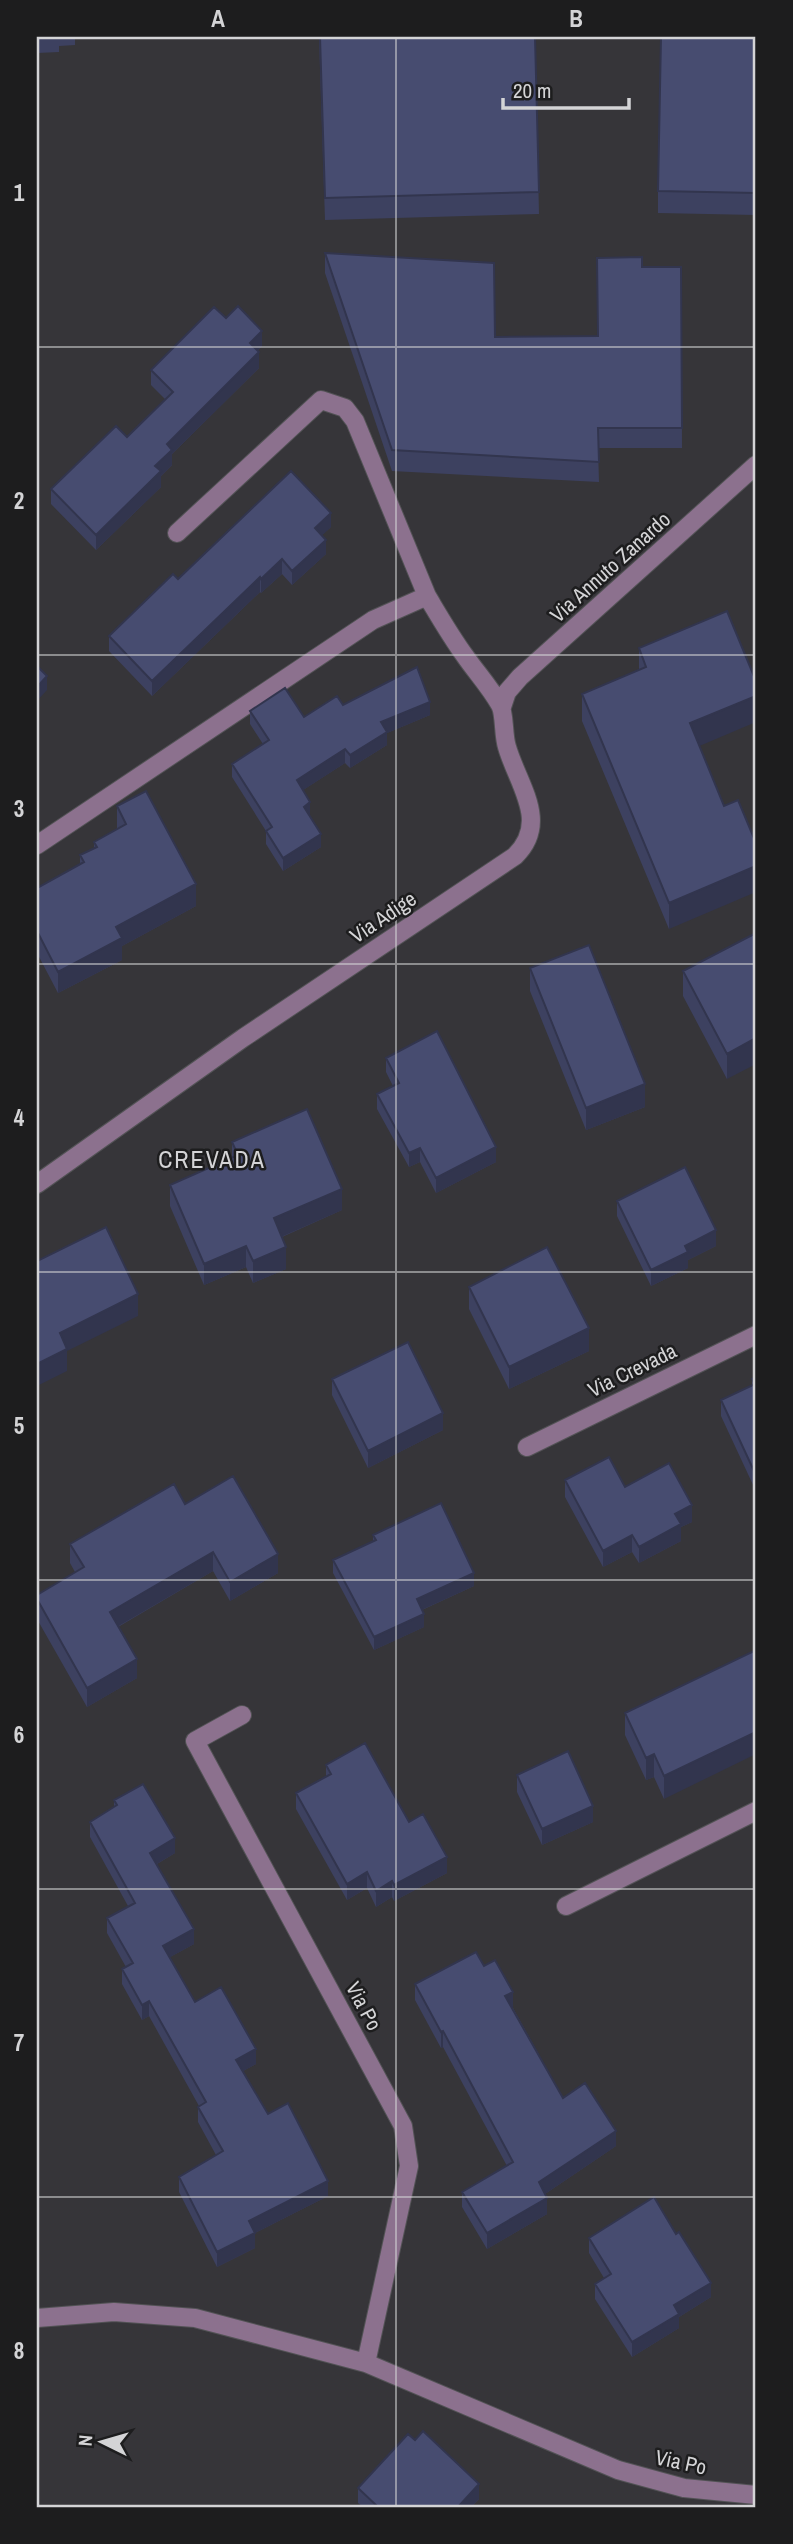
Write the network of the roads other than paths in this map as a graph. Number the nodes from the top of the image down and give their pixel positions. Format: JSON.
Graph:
{"nodes":[{"id":1,"x":756,"y":465,"type":"edge"},
{"id":2,"x":177,"y":533,"type":"dead end"},
{"id":3,"x":427,"y":596,"type":"junction"},
{"id":4,"x":502,"y":707,"type":"junction"},
{"id":5,"x":37,"y":845,"type":"edge"},
{"id":6,"x":37,"y":1184,"type":"edge"},
{"id":7,"x":756,"y":1335,"type":"edge"},
{"id":8,"x":527,"y":1447,"type":"dead end"},
{"id":9,"x":242,"y":1714,"type":"dead end"},
{"id":10,"x":756,"y":1811,"type":"edge"},
{"id":11,"x":566,"y":1906,"type":"dead end"},
{"id":12,"x":37,"y":2318,"type":"edge"},
{"id":13,"x":366,"y":2363,"type":"junction"},
{"id":14,"x":756,"y":2496,"type":"edge"}],
"edges":[{"from":1,"to":4,"type":"street","name":"Via Annuto Zanardo"},
{"from":2,"to":3,"type":"street","name":"Via Adige"},
{"from":3,"to":4,"type":"street","name":"Via Adige"},
{"from":3,"to":5,"type":"street"},
{"from":4,"to":6,"type":"street","name":"Via Adige"},
{"from":7,"to":8,"type":"street","name":"Via Crevada"},
{"from":9,"to":13,"type":"street","name":"Via Po"},
{"from":10,"to":11,"type":"street"},
{"from":12,"to":13,"type":"street","name":"Via Po"},
{"from":13,"to":14,"type":"street","name":"Via Po"}]}
